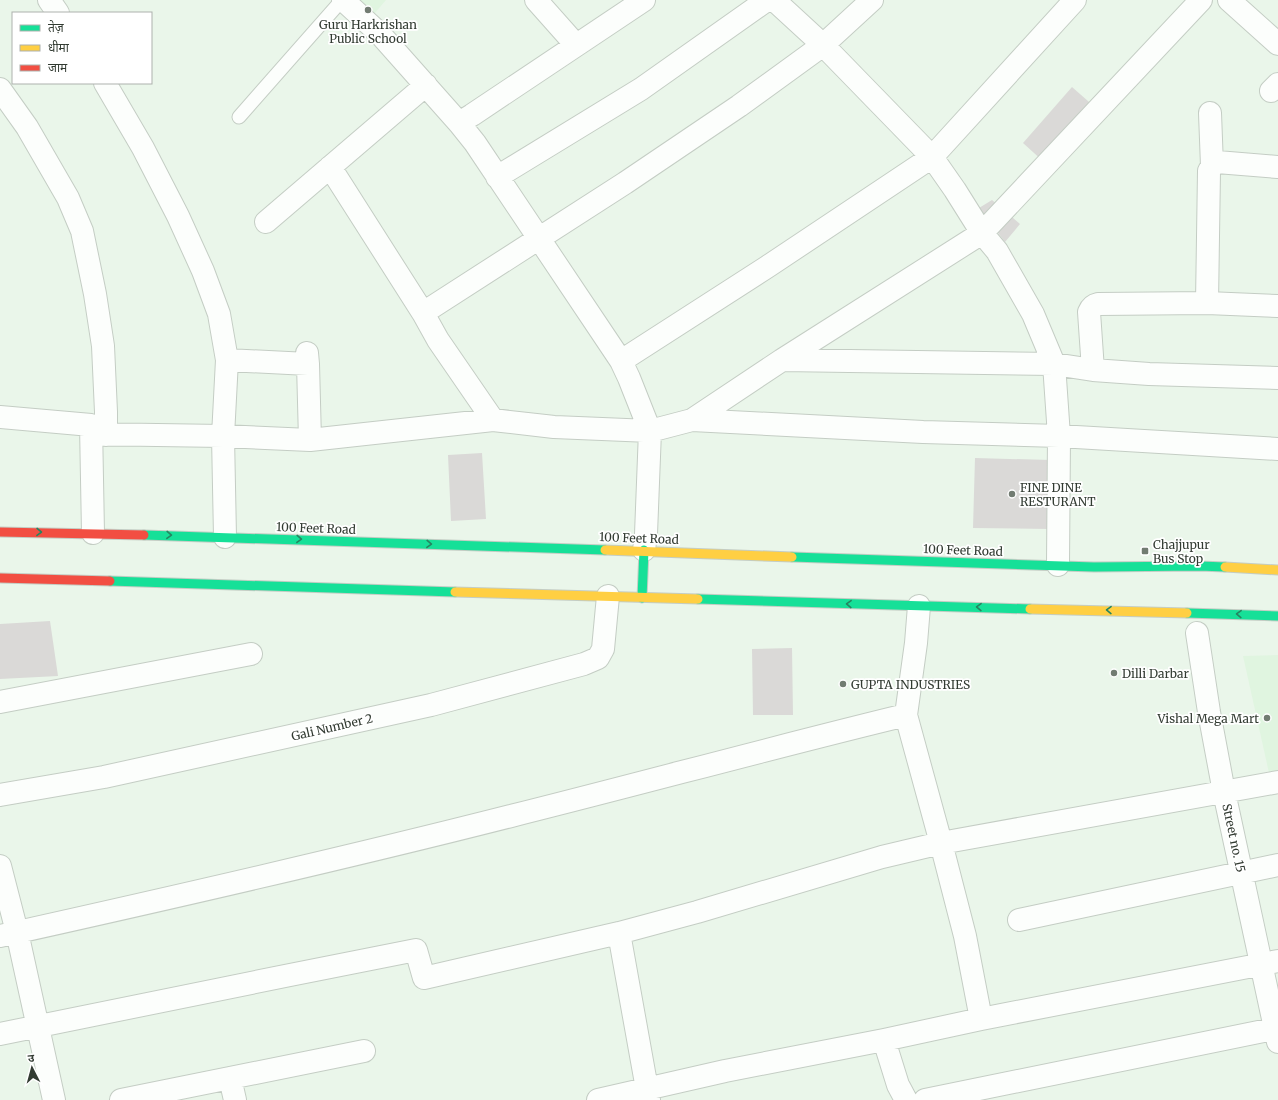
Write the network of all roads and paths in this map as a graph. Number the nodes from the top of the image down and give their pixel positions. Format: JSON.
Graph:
{"nodes":[{"id":1,"x":49,"y":0,"type":"edge"},
{"id":2,"x":343,"y":0,"type":"edge"},
{"id":3,"x":536,"y":0,"type":"edge"},
{"id":4,"x":767,"y":0,"type":"edge"},
{"id":5,"x":774,"y":0,"type":"edge"},
{"id":6,"x":872,"y":0,"type":"edge"},
{"id":7,"x":1075,"y":0,"type":"edge"},
{"id":8,"x":1201,"y":0,"type":"edge"},
{"id":9,"x":1229,"y":0,"type":"edge"},
{"id":10,"x":642,"y":1,"type":"edge"},
{"id":11,"x":57,"y":12,"type":"edge"},
{"id":12,"x":1278,"y":44,"type":"edge"},
{"id":13,"x":576,"y":45,"type":"junction"},
{"id":14,"x":823,"y":45,"type":"junction"},
{"id":15,"x":106,"y":84,"type":"edge"},
{"id":16,"x":426,"y":85,"type":"junction"},
{"id":17,"x":0,"y":89,"type":"edge"},
{"id":18,"x":1210,"y":113,"type":"dead end"},
{"id":19,"x":239,"y":117,"type":"dead end"},
{"id":20,"x":458,"y":122,"type":"junction"},
{"id":21,"x":932,"y":157,"type":"junction"},
{"id":22,"x":1212,"y":166,"type":"junction"},
{"id":23,"x":330,"y":167,"type":"junction"},
{"id":24,"x":1278,"y":167,"type":"edge"},
{"id":25,"x":497,"y":177,"type":"junction"},
{"id":26,"x":266,"y":222,"type":"dead end"},
{"id":27,"x":982,"y":233,"type":"junction"},
{"id":28,"x":538,"y":239,"type":"junction"},
{"id":29,"x":1206,"y":303,"type":"junction"},
{"id":30,"x":1278,"y":306,"type":"edge"},
{"id":31,"x":423,"y":313,"type":"junction"},
{"id":32,"x":227,"y":360,"type":"junction"},
{"id":33,"x":782,"y":360,"type":"junction"},
{"id":34,"x":621,"y":361,"type":"junction"},
{"id":35,"x":1054,"y":364,"type":"junction"},
{"id":36,"x":1093,"y":370,"type":"junction"},
{"id":37,"x":1278,"y":378,"type":"edge"},
{"id":38,"x":0,"y":417,"type":"edge"},
{"id":39,"x":493,"y":420,"type":"junction"},
{"id":40,"x":692,"y":420,"type":"junction"},
{"id":41,"x":650,"y":431,"type":"junction"},
{"id":42,"x":99,"y":434,"type":"junction"},
{"id":43,"x":222,"y":436,"type":"junction"},
{"id":44,"x":1059,"y":436,"type":"junction"},
{"id":45,"x":310,"y":440,"type":"junction"},
{"id":46,"x":1278,"y":449,"type":"edge"},
{"id":47,"x":0,"y":532,"type":"edge"},
{"id":48,"x":93,"y":533,"type":"junction"},
{"id":49,"x":225,"y":537,"type":"junction"},
{"id":50,"x":644,"y":550,"type":"junction"},
{"id":51,"x":1058,"y":565,"type":"junction"},
{"id":52,"x":1278,"y":570,"type":"edge"},
{"id":53,"x":0,"y":578,"type":"edge"},
{"id":54,"x":608,"y":596,"type":"junction"},
{"id":55,"x":642,"y":598,"type":"junction"},
{"id":56,"x":919,"y":606,"type":"junction"},
{"id":57,"x":1278,"y":616,"type":"edge"},
{"id":58,"x":1197,"y":633,"type":"dead end"},
{"id":59,"x":250,"y":654,"type":"dead end"},
{"id":60,"x":0,"y":702,"type":"edge"},
{"id":61,"x":906,"y":715,"type":"junction"},
{"id":62,"x":1278,"y":782,"type":"edge"},
{"id":63,"x":1224,"y":792,"type":"junction"},
{"id":64,"x":0,"y":795,"type":"edge"},
{"id":65,"x":941,"y":843,"type":"junction"},
{"id":66,"x":1278,"y":865,"type":"edge"},
{"id":67,"x":0,"y":866,"type":"edge"},
{"id":68,"x":1242,"y":873,"type":"junction"},
{"id":69,"x":1019,"y":920,"type":"dead end"},
{"id":70,"x":619,"y":933,"type":"junction"},
{"id":71,"x":9,"y":934,"type":"edge"},
{"id":72,"x":1269,"y":963,"type":"edge"},
{"id":73,"x":981,"y":1018,"type":"junction"},
{"id":74,"x":38,"y":1026,"type":"junction"},
{"id":75,"x":1277,"y":1033,"type":"edge"},
{"id":76,"x":0,"y":1034,"type":"edge"},
{"id":77,"x":884,"y":1040,"type":"junction"},
{"id":78,"x":364,"y":1051,"type":"dead end"},
{"id":79,"x":230,"y":1078,"type":"junction"},
{"id":80,"x":649,"y":1094,"type":"edge"},
{"id":81,"x":54,"y":1100,"type":"edge"},
{"id":82,"x":121,"y":1100,"type":"edge"},
{"id":83,"x":235,"y":1100,"type":"edge"},
{"id":84,"x":598,"y":1100,"type":"edge"},
{"id":85,"x":906,"y":1100,"type":"edge"},
{"id":86,"x":925,"y":1100,"type":"edge"}],
"edges":[{"from":1,"to":11,"type":"street"},
{"from":2,"to":16,"type":"street"},
{"from":2,"to":19,"type":"lane"},
{"from":3,"to":13,"type":"street"},
{"from":4,"to":25,"type":"street"},
{"from":5,"to":14,"type":"street"},
{"from":6,"to":14,"type":"street"},
{"from":7,"to":21,"type":"street"},
{"from":8,"to":27,"type":"street"},
{"from":9,"to":12,"type":"street"},
{"from":10,"to":13,"type":"street"},
{"from":13,"to":20,"type":"street"},
{"from":14,"to":21,"type":"street"},
{"from":14,"to":28,"type":"street"},
{"from":15,"to":32,"type":"street"},
{"from":16,"to":20,"type":"street"},
{"from":16,"to":23,"type":"street"},
{"from":17,"to":42,"type":"street"},
{"from":18,"to":22,"type":"street"},
{"from":20,"to":25,"type":"street"},
{"from":21,"to":27,"type":"street"},
{"from":21,"to":34,"type":"street"},
{"from":22,"to":24,"type":"street"},
{"from":22,"to":29,"type":"street"},
{"from":23,"to":26,"type":"street"},
{"from":23,"to":31,"type":"street"},
{"from":25,"to":28,"type":"street"},
{"from":27,"to":33,"type":"street"},
{"from":27,"to":35,"type":"street"},
{"from":28,"to":31,"type":"street"},
{"from":28,"to":34,"type":"street"},
{"from":29,"to":30,"type":"street"},
{"from":29,"to":36,"type":"street"},
{"from":31,"to":39,"type":"street"},
{"from":32,"to":43,"type":"street"},
{"from":32,"to":45,"type":"street"},
{"from":33,"to":35,"type":"street"},
{"from":33,"to":40,"type":"street"},
{"from":34,"to":41,"type":"street"},
{"from":35,"to":36,"type":"street"},
{"from":35,"to":44,"type":"street"},
{"from":36,"to":37,"type":"street"},
{"from":38,"to":42,"type":"street"},
{"from":39,"to":41,"type":"street"},
{"from":39,"to":45,"type":"street"},
{"from":40,"to":41,"type":"street"},
{"from":40,"to":44,"type":"street"},
{"from":41,"to":50,"type":"street"},
{"from":42,"to":43,"type":"street"},
{"from":42,"to":48,"type":"street"},
{"from":43,"to":45,"type":"street"},
{"from":43,"to":49,"type":"street"},
{"from":44,"to":46,"type":"street"},
{"from":44,"to":51,"type":"street"},
{"from":47,"to":48,"type":"main road","name":"100 Feet Road","one_way":true},
{"from":48,"to":49,"type":"main road","name":"100 Feet Road","one_way":true},
{"from":49,"to":50,"type":"main road","name":"100 Feet Road","one_way":true},
{"from":50,"to":51,"type":"main road","name":"100 Feet Road"},
{"from":50,"to":55,"type":"main road"},
{"from":51,"to":52,"type":"main road","name":"100 Feet Road"},
{"from":53,"to":54,"type":"main road"},
{"from":54,"to":55,"type":"main road"},
{"from":54,"to":64,"type":"street","name":"Gali Number 2"},
{"from":56,"to":55,"type":"main road","one_way":true},
{"from":57,"to":56,"type":"main road","one_way":true},
{"from":56,"to":61,"type":"street"},
{"from":58,"to":63,"type":"street","name":"Street no. 15"},
{"from":59,"to":60,"type":"street"},
{"from":61,"to":65,"type":"street"},
{"from":61,"to":71,"type":"street"},
{"from":62,"to":63,"type":"street"},
{"from":63,"to":65,"type":"street"},
{"from":63,"to":68,"type":"street","name":"Street no. 15"},
{"from":65,"to":70,"type":"street"},
{"from":65,"to":73,"type":"street"},
{"from":66,"to":68,"type":"street"},
{"from":67,"to":71,"type":"street"},
{"from":68,"to":69,"type":"street"},
{"from":68,"to":72,"type":"street","name":"Street no. 15"},
{"from":70,"to":74,"type":"street"},
{"from":70,"to":80,"type":"street"},
{"from":71,"to":74,"type":"street"},
{"from":72,"to":73,"type":"street"},
{"from":72,"to":75,"type":"street","name":"Street no. 15"},
{"from":73,"to":77,"type":"street"},
{"from":74,"to":76,"type":"street"},
{"from":74,"to":81,"type":"street"},
{"from":75,"to":86,"type":"street"},
{"from":77,"to":80,"type":"street"},
{"from":77,"to":85,"type":"street"},
{"from":78,"to":79,"type":"street"},
{"from":79,"to":82,"type":"street"},
{"from":79,"to":83,"type":"street"},
{"from":80,"to":84,"type":"street"}]}
